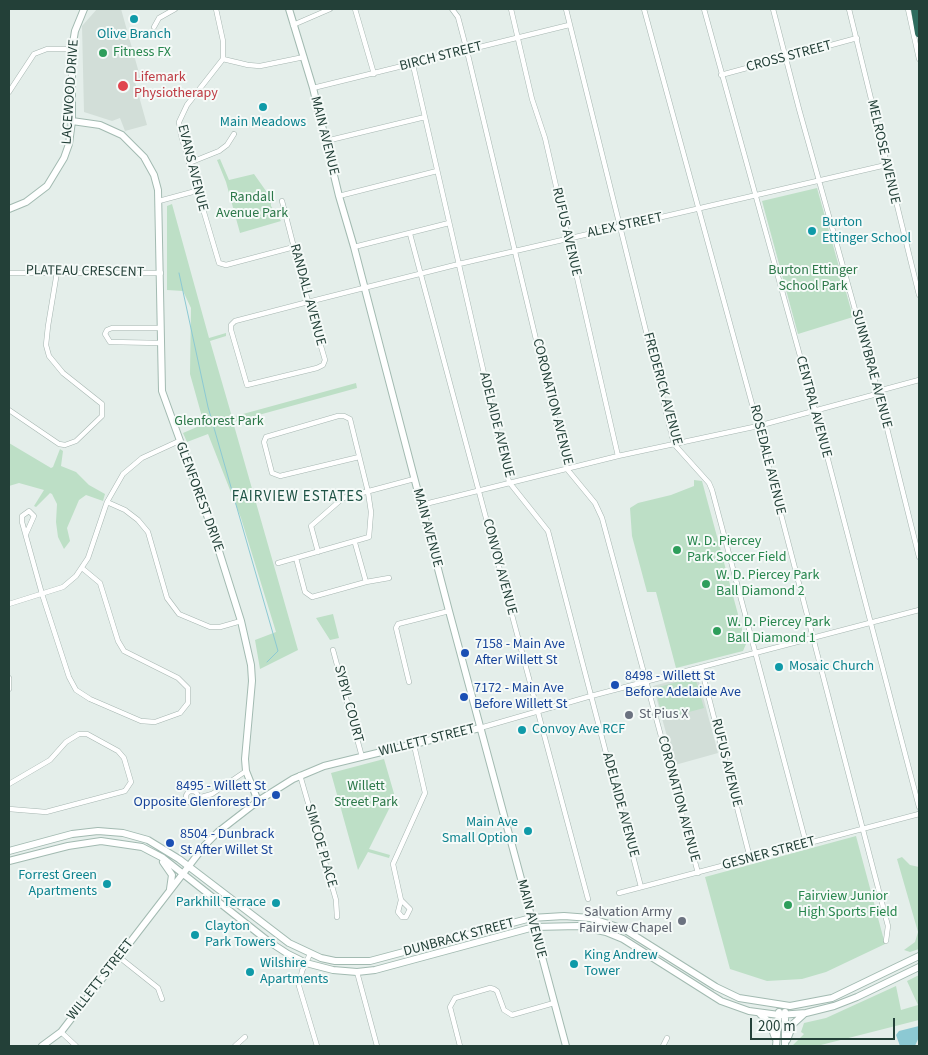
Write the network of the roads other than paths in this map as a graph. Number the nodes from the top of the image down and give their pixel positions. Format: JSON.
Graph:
{"nodes":[{"id":1,"x":84,"y":9,"type":"edge"},
{"id":2,"x":175,"y":9,"type":"edge"},
{"id":3,"x":216,"y":9,"type":"edge"},
{"id":4,"x":289,"y":9,"type":"edge"},
{"id":5,"x":330,"y":9,"type":"edge"},
{"id":6,"x":355,"y":9,"type":"edge"},
{"id":7,"x":452,"y":9,"type":"edge"},
{"id":8,"x":511,"y":9,"type":"edge"},
{"id":9,"x":566,"y":9,"type":"edge"},
{"id":10,"x":644,"y":9,"type":"edge"},
{"id":11,"x":704,"y":9,"type":"edge"},
{"id":12,"x":773,"y":9,"type":"edge"},
{"id":13,"x":849,"y":9,"type":"edge"},
{"id":14,"x":908,"y":9,"type":"edge"},
{"id":15,"x":915,"y":9,"type":"edge"},
{"id":16,"x":293,"y":25,"type":"junction"},
{"id":17,"x":569,"y":25,"type":"junction"},
{"id":18,"x":154,"y":27,"type":"dead end"},
{"id":19,"x":919,"y":33,"type":"edge"},
{"id":20,"x":518,"y":38,"type":"junction"},
{"id":21,"x":857,"y":38,"type":"junction"},
{"id":22,"x":72,"y":49,"type":"junction"},
{"id":23,"x":467,"y":51,"type":"junction"},
{"id":24,"x":304,"y":57,"type":"junction"},
{"id":25,"x":787,"y":58,"type":"junction"},
{"id":26,"x":919,"y":58,"type":"edge"},
{"id":27,"x":223,"y":59,"type":"junction"},
{"id":28,"x":413,"y":65,"type":"junction"},
{"id":29,"x":374,"y":74,"type":"junction"},
{"id":30,"x":721,"y":75,"type":"junction"},
{"id":31,"x":313,"y":88,"type":"junction"},
{"id":32,"x":9,"y":92,"type":"edge"},
{"id":33,"x":425,"y":118,"type":"junction"},
{"id":34,"x":72,"y":122,"type":"junction"},
{"id":35,"x":234,"y":134,"type":"dead end"},
{"id":36,"x":326,"y":141,"type":"junction"},
{"id":37,"x":189,"y":162,"type":"junction"},
{"id":38,"x":886,"y":165,"type":"junction"},
{"id":39,"x":436,"y":170,"type":"junction"},
{"id":40,"x":820,"y":181,"type":"junction"},
{"id":41,"x":196,"y":191,"type":"junction"},
{"id":42,"x":339,"y":196,"type":"junction"},
{"id":43,"x":755,"y":197,"type":"junction"},
{"id":44,"x":159,"y":201,"type":"junction"},
{"id":45,"x":282,"y":201,"type":"dead end"},
{"id":46,"x":9,"y":209,"type":"edge"},
{"id":47,"x":700,"y":209,"type":"junction"},
{"id":48,"x":448,"y":224,"type":"junction"},
{"id":49,"x":621,"y":227,"type":"junction"},
{"id":50,"x":410,"y":234,"type":"junction"},
{"id":51,"x":567,"y":239,"type":"junction"},
{"id":52,"x":354,"y":246,"type":"junction"},
{"id":53,"x":294,"y":248,"type":"junction"},
{"id":54,"x":515,"y":252,"type":"junction"},
{"id":55,"x":459,"y":264,"type":"junction"},
{"id":56,"x":57,"y":272,"type":"junction"},
{"id":57,"x":9,"y":273,"type":"edge"},
{"id":58,"x":161,"y":273,"type":"junction"},
{"id":59,"x":420,"y":274,"type":"junction"},
{"id":60,"x":365,"y":288,"type":"junction"},
{"id":61,"x":919,"y":295,"type":"edge"},
{"id":62,"x":308,"y":302,"type":"junction"},
{"id":63,"x":160,"y":328,"type":"junction"},
{"id":64,"x":160,"y":343,"type":"junction"},
{"id":65,"x":919,"y":380,"type":"edge"},
{"id":66,"x":247,"y":385,"type":"joint"},
{"id":67,"x":878,"y":392,"type":"junction"},
{"id":68,"x":9,"y":410,"type":"edge"},
{"id":69,"x":815,"y":410,"type":"junction"},
{"id":70,"x":758,"y":426,"type":"junction"},
{"id":71,"x":179,"y":441,"type":"junction"},
{"id":72,"x":674,"y":444,"type":"junction"},
{"id":73,"x":618,"y":456,"type":"junction"},
{"id":74,"x":359,"y":457,"type":"junction"},
{"id":75,"x":567,"y":469,"type":"junction"},
{"id":76,"x":414,"y":479,"type":"junction"},
{"id":77,"x":509,"y":482,"type":"junction"},
{"id":78,"x":479,"y":490,"type":"junction"},
{"id":79,"x":368,"y":492,"type":"junction"},
{"id":80,"x":106,"y":502,"type":"junction"},
{"id":81,"x":421,"y":505,"type":"junction"},
{"id":82,"x":26,"y":534,"type":"dead end"},
{"id":83,"x":355,"y":543,"type":"junction"},
{"id":84,"x":318,"y":552,"type":"junction"},
{"id":85,"x":919,"y":557,"type":"edge"},
{"id":86,"x":296,"y":558,"type":"junction"},
{"id":87,"x":278,"y":563,"type":"dead end"},
{"id":88,"x":82,"y":568,"type":"junction"},
{"id":89,"x":389,"y":578,"type":"dead end"},
{"id":90,"x":366,"y":582,"type":"junction"},
{"id":91,"x":42,"y":594,"type":"junction"},
{"id":92,"x":9,"y":604,"type":"edge"},
{"id":93,"x":919,"y":610,"type":"edge"},
{"id":94,"x":449,"y":611,"type":"junction"},
{"id":95,"x":241,"y":621,"type":"junction"},
{"id":96,"x":870,"y":623,"type":"junction"},
{"id":97,"x":812,"y":638,"type":"junction"},
{"id":98,"x":333,"y":650,"type":"dead end"},
{"id":99,"x":755,"y":652,"type":"junction"},
{"id":100,"x":701,"y":667,"type":"junction"},
{"id":101,"x":9,"y":678,"type":"edge"},
{"id":102,"x":409,"y":682,"type":"dead end"},
{"id":103,"x":647,"y":682,"type":"junction"},
{"id":104,"x":9,"y":689,"type":"edge"},
{"id":105,"x":591,"y":696,"type":"junction"},
{"id":106,"x":536,"y":710,"type":"junction"},
{"id":107,"x":480,"y":728,"type":"junction"},
{"id":108,"x":414,"y":745,"type":"junction"},
{"id":109,"x":362,"y":757,"type":"junction"},
{"id":110,"x":246,"y":771,"type":"junction"},
{"id":111,"x":300,"y":776,"type":"junction"},
{"id":112,"x":9,"y":784,"type":"edge"},
{"id":113,"x":198,"y":798,"type":"dead end"},
{"id":114,"x":258,"y":801,"type":"junction"},
{"id":115,"x":919,"y":807,"type":"edge"},
{"id":116,"x":9,"y":809,"type":"edge"},
{"id":117,"x":919,"y":814,"type":"edge"},
{"id":118,"x":862,"y":830,"type":"junction"},
{"id":119,"x":806,"y":843,"type":"junction"},
{"id":120,"x":9,"y":851,"type":"edge"},
{"id":121,"x":150,"y":851,"type":"junction"},
{"id":122,"x":750,"y":858,"type":"junction"},
{"id":123,"x":9,"y":861,"type":"edge"},
{"id":124,"x":189,"y":867,"type":"junction"},
{"id":125,"x":698,"y":873,"type":"junction"},
{"id":126,"x":184,"y":874,"type":"junction"},
{"id":127,"x":642,"y":887,"type":"junction"},
{"id":128,"x":619,"y":893,"type":"dead end"},
{"id":129,"x":165,"y":899,"type":"junction"},
{"id":130,"x":588,"y":899,"type":"dead end"},
{"id":131,"x":401,"y":900,"type":"dead end"},
{"id":132,"x":337,"y":917,"type":"dead end"},
{"id":133,"x":532,"y":918,"type":"junction"},
{"id":134,"x":534,"y":926,"type":"junction"},
{"id":135,"x":886,"y":941,"type":"dead end"},
{"id":136,"x":310,"y":954,"type":"junction"},
{"id":137,"x":919,"y":956,"type":"edge"},
{"id":138,"x":119,"y":957,"type":"junction"},
{"id":139,"x":306,"y":963,"type":"junction"},
{"id":140,"x":919,"y":967,"type":"edge"},
{"id":141,"x":357,"y":972,"type":"junction"},
{"id":142,"x":162,"y":999,"type":"dead end"},
{"id":143,"x":554,"y":1003,"type":"junction"},
{"id":144,"x":782,"y":1006,"type":"junction"},
{"id":145,"x":759,"y":1013,"type":"junction"},
{"id":146,"x":806,"y":1013,"type":"junction"},
{"id":147,"x":782,"y":1015,"type":"junction"},
{"id":148,"x":61,"y":1032,"type":"junction"},
{"id":149,"x":245,"y":1037,"type":"dead end"},
{"id":150,"x":667,"y":1038,"type":"dead end"},
{"id":151,"x":776,"y":1045,"type":"edge"},
{"id":152,"x":42,"y":1046,"type":"edge"},
{"id":153,"x":76,"y":1046,"type":"edge"},
{"id":154,"x":235,"y":1046,"type":"edge"},
{"id":155,"x":317,"y":1046,"type":"edge"},
{"id":156,"x":377,"y":1046,"type":"edge"},
{"id":157,"x":460,"y":1046,"type":"edge"},
{"id":158,"x":566,"y":1046,"type":"edge"},
{"id":159,"x":663,"y":1046,"type":"edge"},
{"id":160,"x":785,"y":1046,"type":"edge"}],
"edges":[{"from":1,"to":22,"type":"street","name":"LACEWOOD DRIVE"},
{"from":2,"to":18,"type":"street"},
{"from":3,"to":27,"type":"street"},
{"from":4,"to":16,"type":"street","name":"MAIN AVENUE"},
{"from":5,"to":16,"type":"street"},
{"from":6,"to":29,"type":"street"},
{"from":7,"to":23,"type":"street","name":"CORONATION AVENUE"},
{"from":8,"to":20,"type":"street","name":"RUFUS AVENUE"},
{"from":9,"to":17,"type":"street","name":"FREDERICK AVENUE"},
{"from":10,"to":47,"type":"street","name":"ROSEDALE AVENUE"},
{"from":11,"to":30,"type":"street","name":"CENTRAL AVENUE"},
{"from":12,"to":25,"type":"street","name":"SUNNYBRAE AVENUE"},
{"from":13,"to":21,"type":"street","name":"MELROSE AVENUE"},
{"from":14,"to":26,"type":"street"},
{"from":15,"to":19,"type":"highway"},
{"from":16,"to":24,"type":"street","name":"MAIN AVENUE"},
{"from":17,"to":20,"type":"street","name":"BIRCH STREET"},
{"from":17,"to":49,"type":"street","name":"FREDERICK AVENUE"},
{"from":20,"to":23,"type":"street","name":"BIRCH STREET"},
{"from":20,"to":51,"type":"street","name":"RUFUS AVENUE"},
{"from":21,"to":25,"type":"street","name":"CROSS STREET"},
{"from":21,"to":38,"type":"street","name":"MELROSE AVENUE"},
{"from":22,"to":32,"type":"street"},
{"from":22,"to":34,"type":"street","name":"LACEWOOD DRIVE"},
{"from":23,"to":28,"type":"street","name":"BIRCH STREET"},
{"from":23,"to":54,"type":"street","name":"CORONATION AVENUE"},
{"from":24,"to":27,"type":"street"},
{"from":24,"to":31,"type":"street","name":"MAIN AVENUE"},
{"from":25,"to":30,"type":"street","name":"CROSS STREET"},
{"from":25,"to":40,"type":"street","name":"SUNNYBRAE AVENUE"},
{"from":27,"to":37,"type":"street","name":"EVANS AVENUE"},
{"from":28,"to":29,"type":"street","name":"BIRCH STREET"},
{"from":28,"to":33,"type":"street","name":"ADELAIDE AVENUE"},
{"from":29,"to":31,"type":"street","name":"BIRCH STREET"},
{"from":30,"to":43,"type":"street","name":"CENTRAL AVENUE"},
{"from":31,"to":36,"type":"street","name":"MAIN AVENUE"},
{"from":33,"to":36,"type":"street"},
{"from":33,"to":39,"type":"street","name":"ADELAIDE AVENUE"},
{"from":34,"to":44,"type":"street","name":"GLENFOREST DRIVE"},
{"from":34,"to":46,"type":"street","name":"LACEWOOD DRIVE"},
{"from":35,"to":37,"type":"street"},
{"from":36,"to":42,"type":"street","name":"MAIN AVENUE"},
{"from":37,"to":41,"type":"street","name":"EVANS AVENUE"},
{"from":38,"to":40,"type":"street","name":"ALEX STREET"},
{"from":38,"to":61,"type":"street","name":"MELROSE AVENUE"},
{"from":39,"to":42,"type":"street"},
{"from":39,"to":48,"type":"street","name":"ADELAIDE AVENUE"},
{"from":40,"to":43,"type":"street","name":"ALEX STREET"},
{"from":40,"to":67,"type":"street","name":"SUNNYBRAE AVENUE"},
{"from":41,"to":44,"type":"street"},
{"from":41,"to":53,"type":"street","name":"EVANS AVENUE"},
{"from":42,"to":52,"type":"street","name":"MAIN AVENUE"},
{"from":43,"to":47,"type":"street","name":"ALEX STREET"},
{"from":43,"to":69,"type":"street","name":"CENTRAL AVENUE"},
{"from":44,"to":58,"type":"street","name":"GLENFOREST DRIVE"},
{"from":45,"to":53,"type":"street","name":"RANDALL AVENUE"},
{"from":47,"to":49,"type":"street","name":"ALEX STREET"},
{"from":47,"to":70,"type":"street","name":"ROSEDALE AVENUE"},
{"from":48,"to":50,"type":"street"},
{"from":48,"to":55,"type":"street","name":"ADELAIDE AVENUE"},
{"from":49,"to":51,"type":"street","name":"ALEX STREET"},
{"from":49,"to":72,"type":"street","name":"FREDERICK AVENUE"},
{"from":50,"to":52,"type":"street"},
{"from":50,"to":59,"type":"street","name":"CONVOY AVENUE"},
{"from":51,"to":54,"type":"street","name":"ALEX STREET"},
{"from":51,"to":73,"type":"street","name":"RUFUS AVENUE"},
{"from":52,"to":60,"type":"street","name":"MAIN AVENUE"},
{"from":53,"to":62,"type":"street","name":"RANDALL AVENUE"},
{"from":54,"to":55,"type":"street","name":"ALEX STREET"},
{"from":54,"to":75,"type":"street","name":"CORONATION AVENUE"},
{"from":55,"to":59,"type":"street","name":"ALEX STREET"},
{"from":55,"to":77,"type":"street","name":"ADELAIDE AVENUE"},
{"from":56,"to":57,"type":"street","name":"PLATEAU CRESCENT"},
{"from":56,"to":58,"type":"street","name":"PLATEAU CRESCENT"},
{"from":56,"to":68,"type":"street"},
{"from":58,"to":63,"type":"street","name":"GLENFOREST DRIVE"},
{"from":59,"to":60,"type":"street","name":"ALEX STREET"},
{"from":59,"to":78,"type":"street","name":"CONVOY AVENUE"},
{"from":60,"to":62,"type":"street","name":"ALEX STREET"},
{"from":60,"to":76,"type":"street","name":"MAIN AVENUE"},
{"from":62,"to":66,"type":"street","name":"ALEX STREET"},
{"from":62,"to":66,"type":"street","name":"RANDALL AVENUE"},
{"from":63,"to":64,"type":"street","name":"GLENFOREST DRIVE"},
{"from":63,"to":64,"type":"street"},
{"from":64,"to":71,"type":"street","name":"GLENFOREST DRIVE"},
{"from":65,"to":67,"type":"street"},
{"from":67,"to":69,"type":"street"},
{"from":67,"to":85,"type":"street","name":"SUNNYBRAE AVENUE"},
{"from":69,"to":70,"type":"street"},
{"from":69,"to":96,"type":"street","name":"CENTRAL AVENUE"},
{"from":70,"to":72,"type":"street"},
{"from":70,"to":97,"type":"street","name":"ROSEDALE AVENUE"},
{"from":71,"to":80,"type":"street"},
{"from":71,"to":95,"type":"street","name":"GLENFOREST DRIVE"},
{"from":72,"to":73,"type":"street"},
{"from":72,"to":99,"type":"street","name":"FREDERICK AVENUE"},
{"from":73,"to":75,"type":"street"},
{"from":74,"to":74,"type":"street"},
{"from":74,"to":79,"type":"street"},
{"from":75,"to":77,"type":"street"},
{"from":75,"to":103,"type":"street","name":"CORONATION AVENUE"},
{"from":76,"to":79,"type":"street"},
{"from":76,"to":81,"type":"street","name":"MAIN AVENUE"},
{"from":77,"to":78,"type":"street"},
{"from":77,"to":105,"type":"street","name":"ADELAIDE AVENUE"},
{"from":78,"to":81,"type":"street"},
{"from":78,"to":106,"type":"street","name":"CONVOY AVENUE"},
{"from":79,"to":83,"type":"street"},
{"from":79,"to":84,"type":"street"},
{"from":80,"to":88,"type":"street"},
{"from":80,"to":95,"type":"street"},
{"from":81,"to":94,"type":"street","name":"MAIN AVENUE"},
{"from":82,"to":91,"type":"street"},
{"from":83,"to":84,"type":"street"},
{"from":83,"to":90,"type":"street"},
{"from":84,"to":86,"type":"street"},
{"from":86,"to":87,"type":"street"},
{"from":86,"to":90,"type":"street"},
{"from":88,"to":91,"type":"street"},
{"from":88,"to":91,"type":"street"},
{"from":89,"to":90,"type":"street"},
{"from":91,"to":92,"type":"street"},
{"from":93,"to":96,"type":"street","name":"WILLETT STREET"},
{"from":94,"to":102,"type":"street"},
{"from":94,"to":107,"type":"street","name":"MAIN AVENUE"},
{"from":95,"to":110,"type":"street","name":"GLENFOREST DRIVE"},
{"from":96,"to":97,"type":"street","name":"WILLETT STREET"},
{"from":96,"to":115,"type":"street","name":"CENTRAL AVENUE"},
{"from":97,"to":99,"type":"street","name":"WILLETT STREET"},
{"from":97,"to":118,"type":"street","name":"ROSEDALE AVENUE"},
{"from":98,"to":109,"type":"street","name":"SYBYL COURT"},
{"from":99,"to":100,"type":"street","name":"WILLETT STREET"},
{"from":99,"to":119,"type":"street","name":"FREDERICK AVENUE"},
{"from":100,"to":103,"type":"street","name":"WILLETT STREET"},
{"from":100,"to":122,"type":"street","name":"RUFUS AVENUE"},
{"from":101,"to":104,"type":"street"},
{"from":103,"to":105,"type":"street","name":"WILLETT STREET"},
{"from":103,"to":125,"type":"street","name":"CORONATION AVENUE"},
{"from":105,"to":106,"type":"street","name":"WILLETT STREET"},
{"from":105,"to":127,"type":"street","name":"ADELAIDE AVENUE"},
{"from":106,"to":107,"type":"street","name":"WILLETT STREET"},
{"from":106,"to":130,"type":"street","name":"CONVOY AVENUE"},
{"from":107,"to":108,"type":"street","name":"WILLETT STREET"},
{"from":107,"to":133,"type":"street","name":"MAIN AVENUE"},
{"from":108,"to":109,"type":"street","name":"WILLETT STREET"},
{"from":108,"to":131,"type":"street"},
{"from":109,"to":111,"type":"street","name":"WILLETT STREET"},
{"from":110,"to":113,"type":"street"},
{"from":110,"to":114,"type":"street","name":"GLENFOREST DRIVE"},
{"from":111,"to":114,"type":"street","name":"WILLETT STREET"},
{"from":111,"to":132,"type":"street","name":"SIMCOE PLACE"},
{"from":112,"to":116,"type":"street"},
{"from":114,"to":124,"type":"street","name":"WILLETT STREET"},
{"from":117,"to":118,"type":"street","name":"GESNER STREET"},
{"from":118,"to":119,"type":"street","name":"GESNER STREET"},
{"from":118,"to":135,"type":"street","name":"ROSEDALE AVENUE"},
{"from":119,"to":122,"type":"street","name":"GESNER STREET"},
{"from":120,"to":124,"type":"street","name":"DUNBRACK STREET"},
{"from":121,"to":123,"type":"street","name":"DUNBRACK STREET"},
{"from":121,"to":126,"type":"street","name":"DUNBRACK STREET"},
{"from":121,"to":129,"type":"street"},
{"from":122,"to":125,"type":"street","name":"GESNER STREET"},
{"from":124,"to":126,"type":"street","name":"WILLETT STREET"},
{"from":124,"to":136,"type":"street","name":"DUNBRACK STREET"},
{"from":125,"to":127,"type":"street","name":"GESNER STREET"},
{"from":126,"to":129,"type":"street","name":"WILLETT STREET"},
{"from":126,"to":139,"type":"street","name":"DUNBRACK STREET"},
{"from":127,"to":128,"type":"street","name":"GESNER STREET"},
{"from":129,"to":138,"type":"street","name":"WILLETT STREET"},
{"from":133,"to":134,"type":"street","name":"MAIN AVENUE"},
{"from":133,"to":136,"type":"street","name":"DUNBRACK STREET"},
{"from":133,"to":144,"type":"street","name":"DUNBRACK STREET"},
{"from":134,"to":141,"type":"street","name":"DUNBRACK STREET"},
{"from":134,"to":143,"type":"street","name":"MAIN AVENUE"},
{"from":134,"to":145,"type":"street","name":"DUNBRACK STREET"},
{"from":136,"to":139,"type":"street"},
{"from":137,"to":144,"type":"street","name":"DUNBRACK STREET"},
{"from":138,"to":142,"type":"street"},
{"from":138,"to":148,"type":"street","name":"WILLETT STREET"},
{"from":139,"to":141,"type":"street","name":"DUNBRACK STREET"},
{"from":139,"to":155,"type":"street"},
{"from":140,"to":146,"type":"street","name":"DUNBRACK STREET"},
{"from":141,"to":156,"type":"street"},
{"from":143,"to":157,"type":"street"},
{"from":143,"to":158,"type":"street","name":"MAIN AVENUE"},
{"from":144,"to":147,"type":"street"},
{"from":145,"to":147,"type":"street","name":"DUNBRACK STREET"},
{"from":145,"to":151,"type":"street"},
{"from":146,"to":147,"type":"street","name":"DUNBRACK STREET"},
{"from":146,"to":160,"type":"street"},
{"from":147,"to":151,"type":"street"},
{"from":147,"to":160,"type":"street"},
{"from":148,"to":152,"type":"street","name":"WILLETT STREET"},
{"from":148,"to":153,"type":"street"},
{"from":149,"to":154,"type":"street"},
{"from":150,"to":159,"type":"street"}]}
